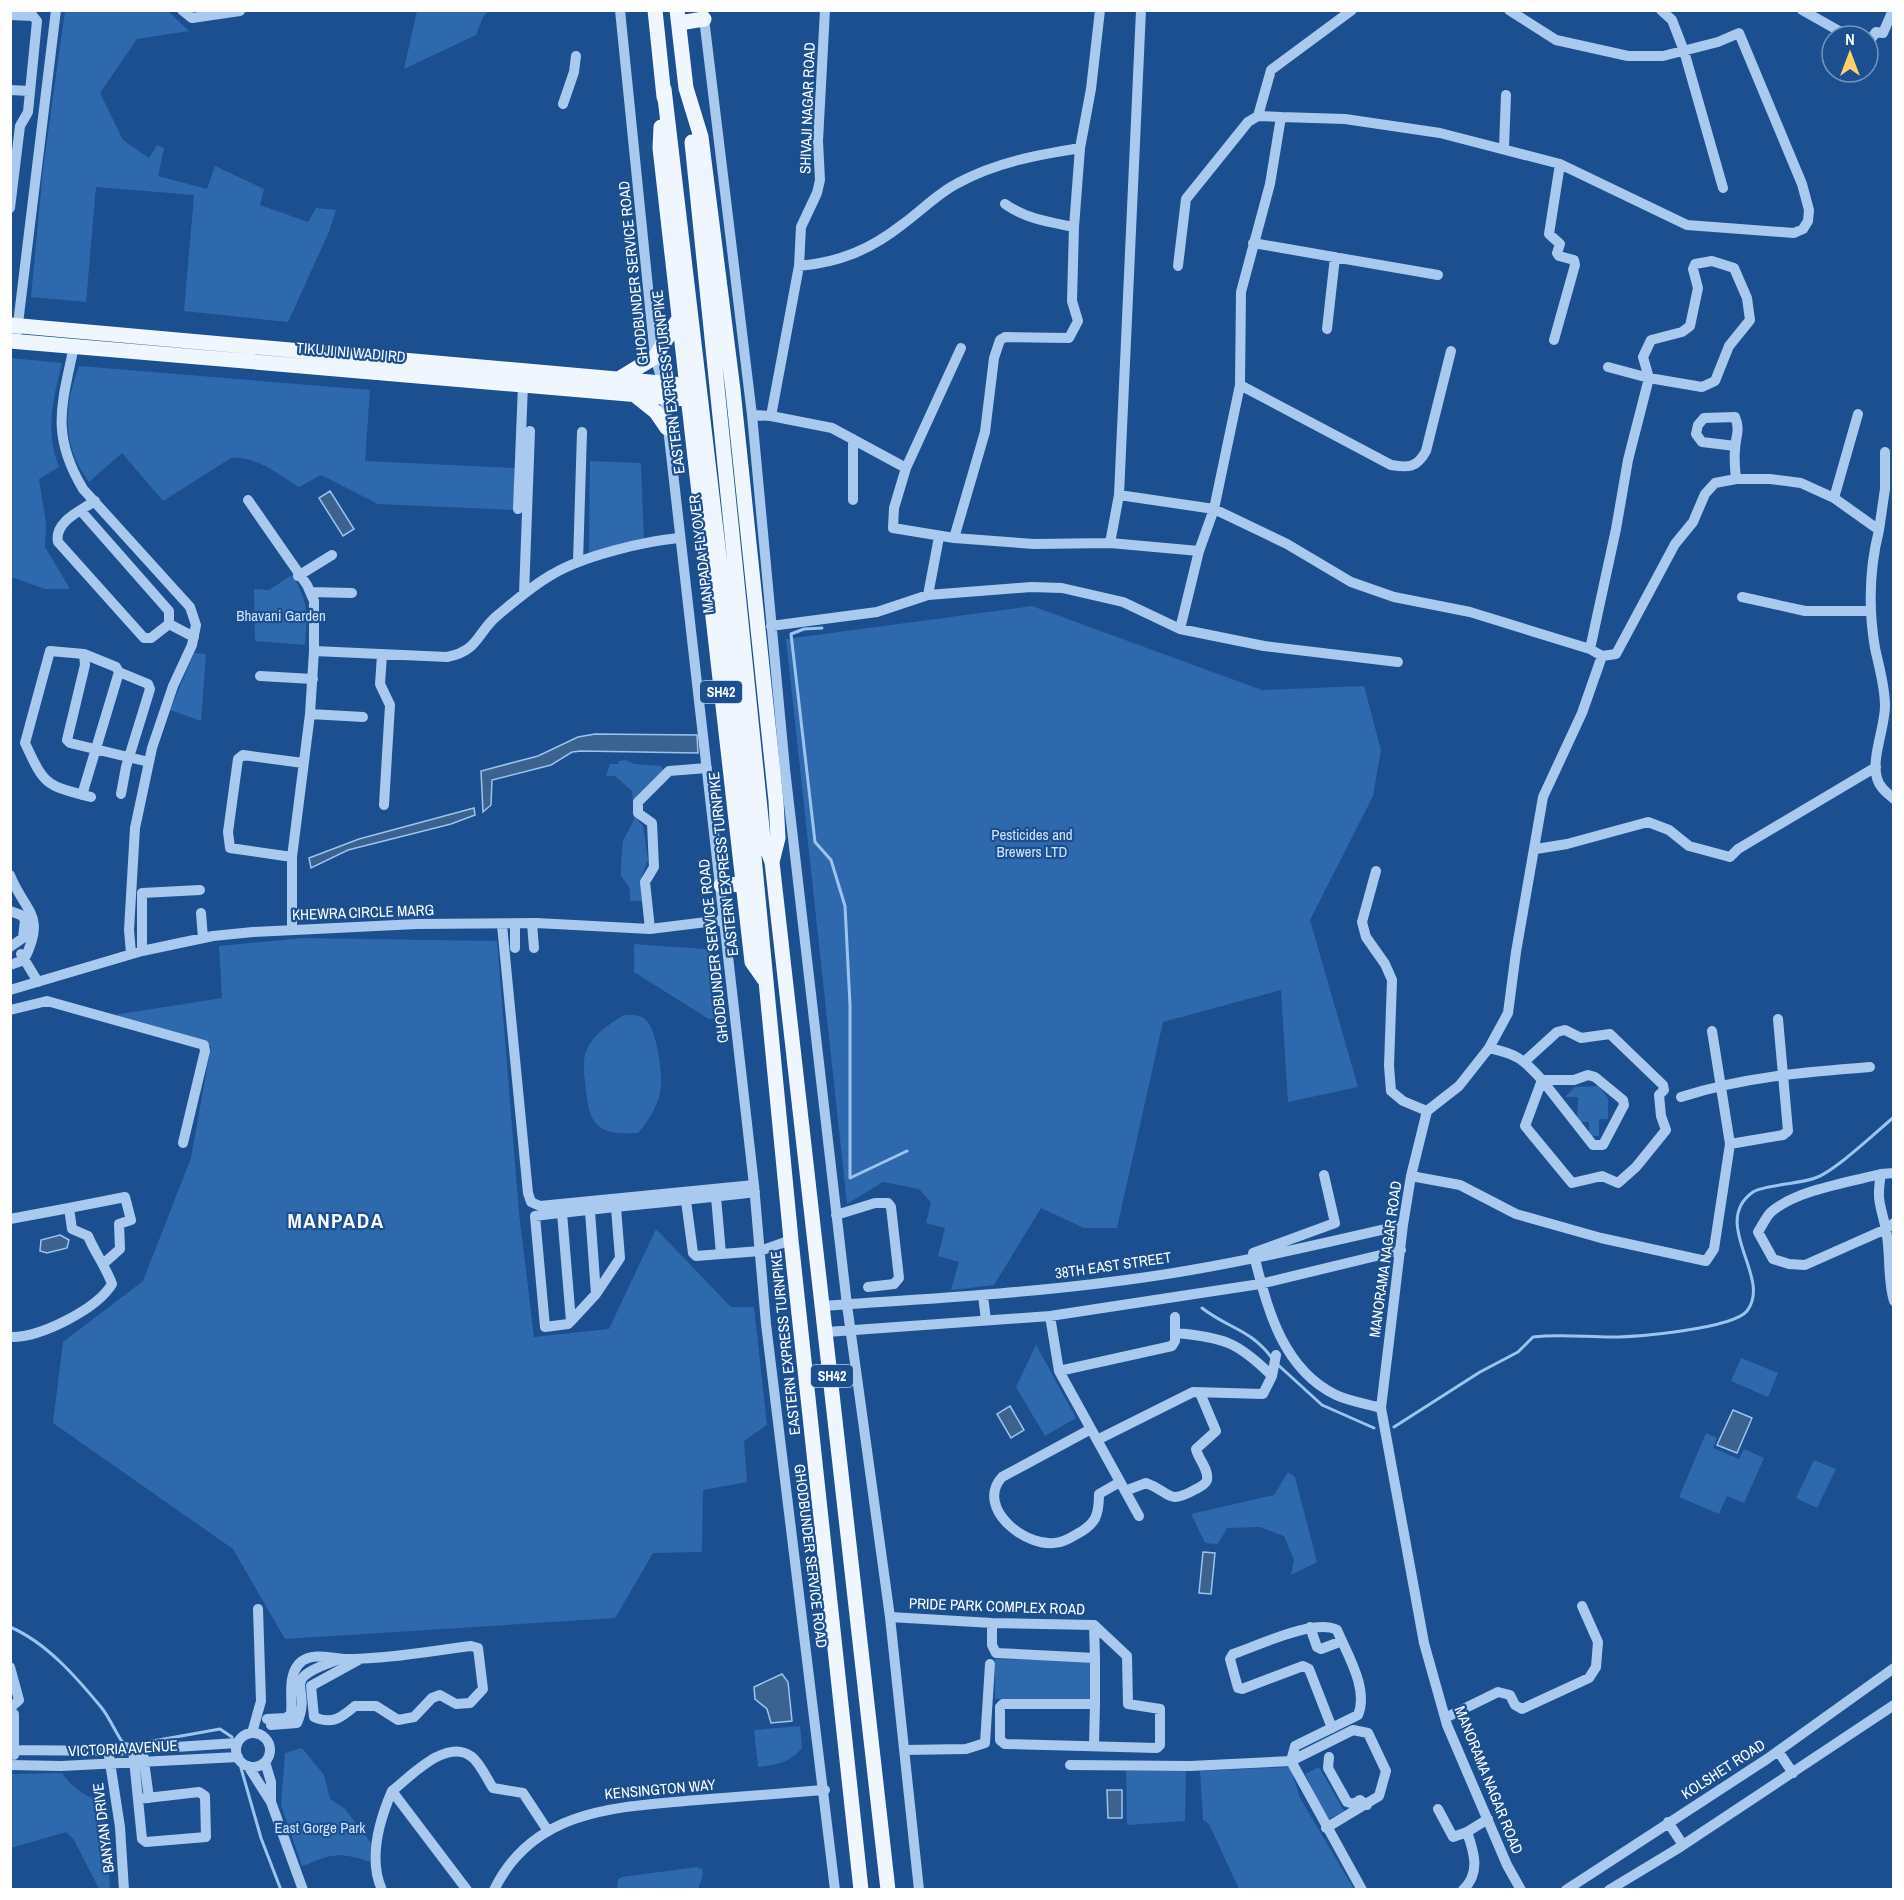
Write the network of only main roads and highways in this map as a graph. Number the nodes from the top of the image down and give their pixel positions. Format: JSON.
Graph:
{"nodes":[{"id":1,"x":655,"y":10,"type":"edge"},
{"id":2,"x":704,"y":15,"type":"edge"},
{"id":3,"x":678,"y":17,"type":"edge"},
{"id":4,"x":686,"y":88,"type":"junction"},
{"id":5,"x":664,"y":89,"type":"junction"},
{"id":6,"x":678,"y":320,"type":"junction"},
{"id":7,"x":14,"y":333,"type":"edge"},
{"id":8,"x":617,"y":380,"type":"junction"},
{"id":9,"x":663,"y":391,"type":"junction"},
{"id":10,"x":687,"y":393,"type":"junction"},
{"id":11,"x":634,"y":395,"type":"junction"},
{"id":12,"x":734,"y":397,"type":"junction"},
{"id":13,"x":667,"y":428,"type":"road end"},
{"id":14,"x":748,"y":525,"type":"junction"},
{"id":15,"x":704,"y":529,"type":"junction"},
{"id":16,"x":758,"y":837,"type":"junction"},
{"id":17,"x":772,"y":862,"type":"junction"},
{"id":18,"x":742,"y":884,"type":"junction"},
{"id":19,"x":721,"y":885,"type":"road end"},
{"id":20,"x":765,"y":980,"type":"junction"},
{"id":21,"x":861,"y":1890,"type":"edge"},
{"id":22,"x":888,"y":1890,"type":"edge"}],
"edges":[{"from":1,"to":5,"type":"main road","name":"EASTERN EXPRESS TURNPIKE","number":"SH42"},
{"from":2,"to":3,"type":"main road"},
{"from":3,"to":4,"type":"main road","number":"SH42"},
{"from":4,"to":12,"type":"main road","number":"SH42"},
{"from":4,"to":16,"type":"main road","name":"MANPADA FLYOVER"},
{"from":5,"to":6,"type":"main road","name":"EASTERN EXPRESS TURNPIKE","number":"SH42"},
{"from":5,"to":16,"type":"main road","name":"MANPADA FLYOVER"},
{"from":6,"to":8,"type":"main road"},
{"from":6,"to":10,"type":"main road","name":"EASTERN EXPRESS TURNPIKE","number":"SH42"},
{"from":7,"to":8,"type":"main road","name":"TIKUJI NI WADI RD"},
{"from":7,"to":11,"type":"main road","name":"TIKUJI NI WADI RD"},
{"from":8,"to":9,"type":"main road","name":"TIKUJI NI WADI RD"},
{"from":9,"to":10,"type":"main road","name":"TIKUJI NI WADI RD"},
{"from":9,"to":11,"type":"main road","name":"TIKUJI NI WADI RD"},
{"from":10,"to":12,"type":"main road","name":"TIKUJI NI WADI RD"},
{"from":10,"to":15,"type":"main road","name":"EASTERN EXPRESS TURNPIKE","number":"SH42"},
{"from":11,"to":13,"type":"main road"},
{"from":12,"to":14,"type":"main road","number":"SH42"},
{"from":14,"to":15,"type":"main road"},
{"from":14,"to":17,"type":"main road","number":"SH42"},
{"from":15,"to":18,"type":"main road","name":"EASTERN EXPRESS TURNPIKE","number":"SH42"},
{"from":16,"to":17,"type":"main road","name":"MANPADA FLYOVER"},
{"from":16,"to":20,"type":"main road","name":"MANPADA FLYOVER"},
{"from":17,"to":22,"type":"main road","number":"SH42"},
{"from":18,"to":19,"type":"main road"},
{"from":18,"to":20,"type":"main road","name":"EASTERN EXPRESS TURNPIKE","number":"SH42"},
{"from":20,"to":21,"type":"main road","name":"EASTERN EXPRESS TURNPIKE","number":"SH42"}]}
